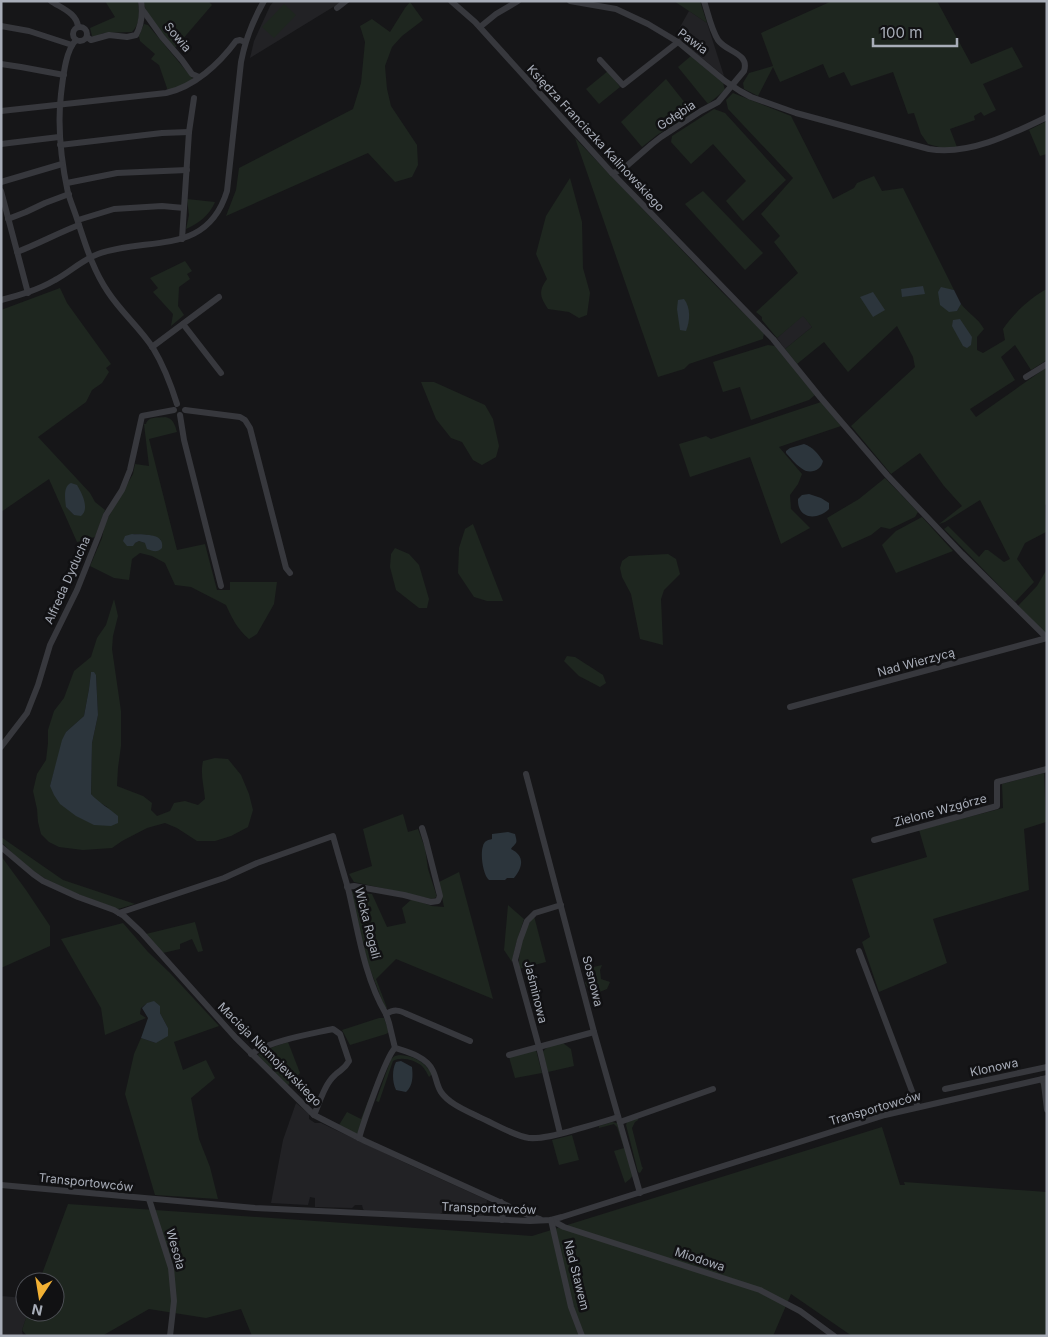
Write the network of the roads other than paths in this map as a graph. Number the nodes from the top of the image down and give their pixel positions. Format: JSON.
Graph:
{"nodes":[{"id":1,"x":51,"y":1,"type":"edge"},
{"id":2,"x":140,"y":1,"type":"edge"},
{"id":3,"x":264,"y":1,"type":"edge"},
{"id":4,"x":346,"y":1,"type":"edge"},
{"id":5,"x":451,"y":1,"type":"edge"},
{"id":6,"x":518,"y":1,"type":"edge"},
{"id":7,"x":570,"y":1,"type":"edge"},
{"id":8,"x":704,"y":1,"type":"edge"},
{"id":9,"x":337,"y":8,"type":"dead end"},
{"id":10,"x":142,"y":9,"type":"junction"},
{"id":11,"x":1,"y":26,"type":"edge"},
{"id":12,"x":78,"y":27,"type":"junction"},
{"id":13,"x":480,"y":27,"type":"junction"},
{"id":14,"x":87,"y":38,"type":"junction"},
{"id":15,"x":74,"y":42,"type":"junction"},
{"id":16,"x":245,"y":42,"type":"junction"},
{"id":17,"x":678,"y":42,"type":"junction"},
{"id":18,"x":600,"y":60,"type":"dead end"},
{"id":19,"x":1,"y":64,"type":"edge"},
{"id":20,"x":64,"y":74,"type":"junction"},
{"id":21,"x":199,"y":77,"type":"junction"},
{"id":22,"x":732,"y":86,"type":"junction"},
{"id":23,"x":194,"y":98,"type":"dead end"},
{"id":24,"x":60,"y":105,"type":"junction"},
{"id":25,"x":1,"y":111,"type":"edge"},
{"id":26,"x":1047,"y":118,"type":"edge"},
{"id":27,"x":190,"y":132,"type":"junction"},
{"id":28,"x":59,"y":137,"type":"junction"},
{"id":29,"x":1,"y":144,"type":"edge"},
{"id":30,"x":60,"y":145,"type":"junction"},
{"id":31,"x":631,"y":163,"type":"junction"},
{"id":32,"x":62,"y":164,"type":"junction"},
{"id":33,"x":187,"y":170,"type":"junction"},
{"id":34,"x":612,"y":174,"type":"junction"},
{"id":35,"x":1,"y":182,"type":"edge"},
{"id":36,"x":67,"y":183,"type":"junction"},
{"id":37,"x":624,"y":185,"type":"junction"},
{"id":38,"x":1,"y":190,"type":"edge"},
{"id":39,"x":69,"y":194,"type":"junction"},
{"id":40,"x":184,"y":208,"type":"junction"},
{"id":41,"x":8,"y":219,"type":"junction"},
{"id":42,"x":78,"y":223,"type":"junction"},
{"id":43,"x":182,"y":238,"type":"junction"},
{"id":44,"x":17,"y":252,"type":"junction"},
{"id":45,"x":90,"y":258,"type":"junction"},
{"id":46,"x":28,"y":293,"type":"junction"},
{"id":47,"x":219,"y":297,"type":"dead end"},
{"id":48,"x":1,"y":300,"type":"edge"},
{"id":49,"x":183,"y":324,"type":"junction"},
{"id":50,"x":152,"y":347,"type":"junction"},
{"id":51,"x":1047,"y":364,"type":"edge"},
{"id":52,"x":221,"y":373,"type":"dead end"},
{"id":53,"x":1026,"y":377,"type":"dead end"},
{"id":54,"x":175,"y":407,"type":"junction"},
{"id":55,"x":182,"y":413,"type":"junction"},
{"id":56,"x":290,"y":573,"type":"dead end"},
{"id":57,"x":221,"y":586,"type":"dead end"},
{"id":58,"x":1047,"y":638,"type":"edge"},
{"id":59,"x":790,"y":707,"type":"dead end"},
{"id":60,"x":1,"y":747,"type":"edge"},
{"id":61,"x":1047,"y":769,"type":"edge"},
{"id":62,"x":526,"y":774,"type":"dead end"},
{"id":63,"x":422,"y":828,"type":"dead end"},
{"id":64,"x":874,"y":840,"type":"dead end"},
{"id":65,"x":1,"y":847,"type":"edge"},
{"id":66,"x":347,"y":886,"type":"junction"},
{"id":67,"x":561,"y":905,"type":"junction"},
{"id":68,"x":119,"y":913,"type":"junction"},
{"id":69,"x":859,"y":951,"type":"dead end"},
{"id":70,"x":386,"y":1014,"type":"junction"},
{"id":71,"x":594,"y":1032,"type":"junction"},
{"id":72,"x":470,"y":1041,"type":"dead end"},
{"id":73,"x":539,"y":1047,"type":"junction"},
{"id":74,"x":395,"y":1048,"type":"junction"},
{"id":75,"x":251,"y":1054,"type":"junction"},
{"id":76,"x":509,"y":1055,"type":"dead end"},
{"id":77,"x":1047,"y":1067,"type":"edge"},
{"id":78,"x":1034,"y":1070,"type":"junction"},
{"id":79,"x":1042,"y":1079,"type":"edge"},
{"id":80,"x":713,"y":1089,"type":"dead end"},
{"id":81,"x":945,"y":1089,"type":"dead end"},
{"id":82,"x":918,"y":1107,"type":"junction"},
{"id":83,"x":1047,"y":1110,"type":"edge"},
{"id":84,"x":314,"y":1115,"type":"junction"},
{"id":85,"x":619,"y":1120,"type":"junction"},
{"id":86,"x":560,"y":1133,"type":"junction"},
{"id":87,"x":359,"y":1138,"type":"junction"},
{"id":88,"x":1,"y":1185,"type":"edge"},
{"id":89,"x":640,"y":1193,"type":"junction"},
{"id":90,"x":149,"y":1199,"type":"junction"},
{"id":91,"x":500,"y":1201,"type":"junction"},
{"id":92,"x":502,"y":1220,"type":"junction"},
{"id":93,"x":547,"y":1220,"type":"junction"},
{"id":94,"x":170,"y":1336,"type":"edge"},
{"id":95,"x":582,"y":1336,"type":"edge"},
{"id":96,"x":834,"y":1336,"type":"edge"}],
"edges":[{"from":1,"to":12,"type":"street"},
{"from":2,"to":10,"type":"street","name":"Sowia"},
{"from":3,"to":16,"type":"street"},
{"from":4,"to":9,"type":"street"},
{"from":5,"to":13,"type":"street","name":"Księdza Franciszka Kalinowskiego"},
{"from":6,"to":13,"type":"street"},
{"from":7,"to":17,"type":"street","name":"Pawia"},
{"from":8,"to":22,"type":"street","name":"Gołębia"},
{"from":10,"to":14,"type":"street","name":"Sowia"},
{"from":10,"to":21,"type":"street","name":"Sowia"},
{"from":11,"to":15,"type":"street"},
{"from":12,"to":14,"type":"street"},
{"from":12,"to":15,"type":"street"},
{"from":13,"to":34,"type":"street","name":"Księdza Franciszka Kalinowskiego"},
{"from":14,"to":15,"type":"street"},
{"from":15,"to":20,"type":"street"},
{"from":16,"to":21,"type":"street"},
{"from":16,"to":43,"type":"street"},
{"from":17,"to":18,"type":"street"},
{"from":17,"to":22,"type":"street","name":"Pawia"},
{"from":19,"to":20,"type":"street"},
{"from":20,"to":24,"type":"street"},
{"from":21,"to":24,"type":"street"},
{"from":22,"to":26,"type":"street","name":"Pawia"},
{"from":22,"to":31,"type":"street","name":"Gołębia"},
{"from":23,"to":27,"type":"street"},
{"from":24,"to":25,"type":"street"},
{"from":24,"to":28,"type":"street"},
{"from":27,"to":30,"type":"street"},
{"from":27,"to":33,"type":"street"},
{"from":28,"to":29,"type":"street"},
{"from":28,"to":30,"type":"street"},
{"from":30,"to":32,"type":"street"},
{"from":31,"to":34,"type":"street","name":"Gołębia"},
{"from":31,"to":37,"type":"street"},
{"from":32,"to":35,"type":"street"},
{"from":32,"to":36,"type":"street"},
{"from":33,"to":36,"type":"street"},
{"from":33,"to":40,"type":"street"},
{"from":34,"to":37,"type":"street","name":"Księdza Franciszka Kalinowskiego"},
{"from":36,"to":39,"type":"street"},
{"from":37,"to":58,"type":"street","name":"Księdza Franciszka Kalinowskiego"},
{"from":38,"to":41,"type":"street"},
{"from":39,"to":41,"type":"street"},
{"from":39,"to":42,"type":"street"},
{"from":40,"to":42,"type":"street"},
{"from":40,"to":43,"type":"street"},
{"from":41,"to":44,"type":"street"},
{"from":42,"to":44,"type":"street"},
{"from":42,"to":45,"type":"street"},
{"from":43,"to":45,"type":"street"},
{"from":44,"to":46,"type":"street"},
{"from":45,"to":46,"type":"street"},
{"from":45,"to":50,"type":"street"},
{"from":46,"to":48,"type":"street"},
{"from":47,"to":49,"type":"street"},
{"from":49,"to":50,"type":"street"},
{"from":49,"to":52,"type":"street"},
{"from":50,"to":54,"type":"street"},
{"from":51,"to":53,"type":"street"},
{"from":54,"to":55,"type":"street"},
{"from":54,"to":55,"type":"street"},
{"from":54,"to":60,"type":"street","name":"Alfreda Dyducha"},
{"from":55,"to":56,"type":"street"},
{"from":55,"to":57,"type":"street"},
{"from":58,"to":59,"type":"street","name":"Nad Wierzycą"},
{"from":61,"to":64,"type":"street","name":"Zielone Wzgórze"},
{"from":62,"to":67,"type":"street","name":"Sosnowa"},
{"from":63,"to":66,"type":"street"},
{"from":65,"to":68,"type":"street","name":"Macieja Niemojewskiego"},
{"from":66,"to":68,"type":"street","name":"Wicka Rogali"},
{"from":66,"to":70,"type":"street","name":"Wicka Rogali"},
{"from":67,"to":71,"type":"street","name":"Sosnowa"},
{"from":67,"to":73,"type":"street","name":"Jaśminowa"},
{"from":68,"to":75,"type":"street","name":"Macieja Niemojewskiego"},
{"from":69,"to":82,"type":"street"},
{"from":70,"to":72,"type":"street"},
{"from":70,"to":74,"type":"street","name":"Wicka Rogali"},
{"from":71,"to":73,"type":"street"},
{"from":71,"to":85,"type":"street","name":"Sosnowa"},
{"from":73,"to":76,"type":"street"},
{"from":73,"to":86,"type":"street","name":"Jaśminowa"},
{"from":74,"to":86,"type":"street"},
{"from":74,"to":87,"type":"street"},
{"from":75,"to":84,"type":"street","name":"Macieja Niemojewskiego"},
{"from":75,"to":84,"type":"street"},
{"from":77,"to":78,"type":"street","name":"Klonowa"},
{"from":78,"to":79,"type":"street"},
{"from":78,"to":81,"type":"street","name":"Klonowa"},
{"from":79,"to":82,"type":"street","name":"Transportowców"},
{"from":79,"to":83,"type":"street"},
{"from":80,"to":85,"type":"street"},
{"from":82,"to":89,"type":"street","name":"Transportowców"},
{"from":84,"to":87,"type":"street","name":"Macieja Niemojewskiego"},
{"from":85,"to":86,"type":"street"},
{"from":85,"to":89,"type":"street","name":"Sosnowa"},
{"from":87,"to":91,"type":"street","name":"Macieja Niemojewskiego"},
{"from":88,"to":90,"type":"street","name":"Transportowców"},
{"from":89,"to":93,"type":"street","name":"Transportowców"},
{"from":90,"to":92,"type":"street","name":"Transportowców"},
{"from":90,"to":94,"type":"street","name":"Wesoła"},
{"from":91,"to":92,"type":"street"},
{"from":91,"to":93,"type":"street","name":"Macieja Niemojewskiego"},
{"from":92,"to":93,"type":"street","name":"Transportowców"},
{"from":93,"to":95,"type":"street","name":"Nad Stawem"},
{"from":93,"to":96,"type":"street","name":"Miodowa"}]}
